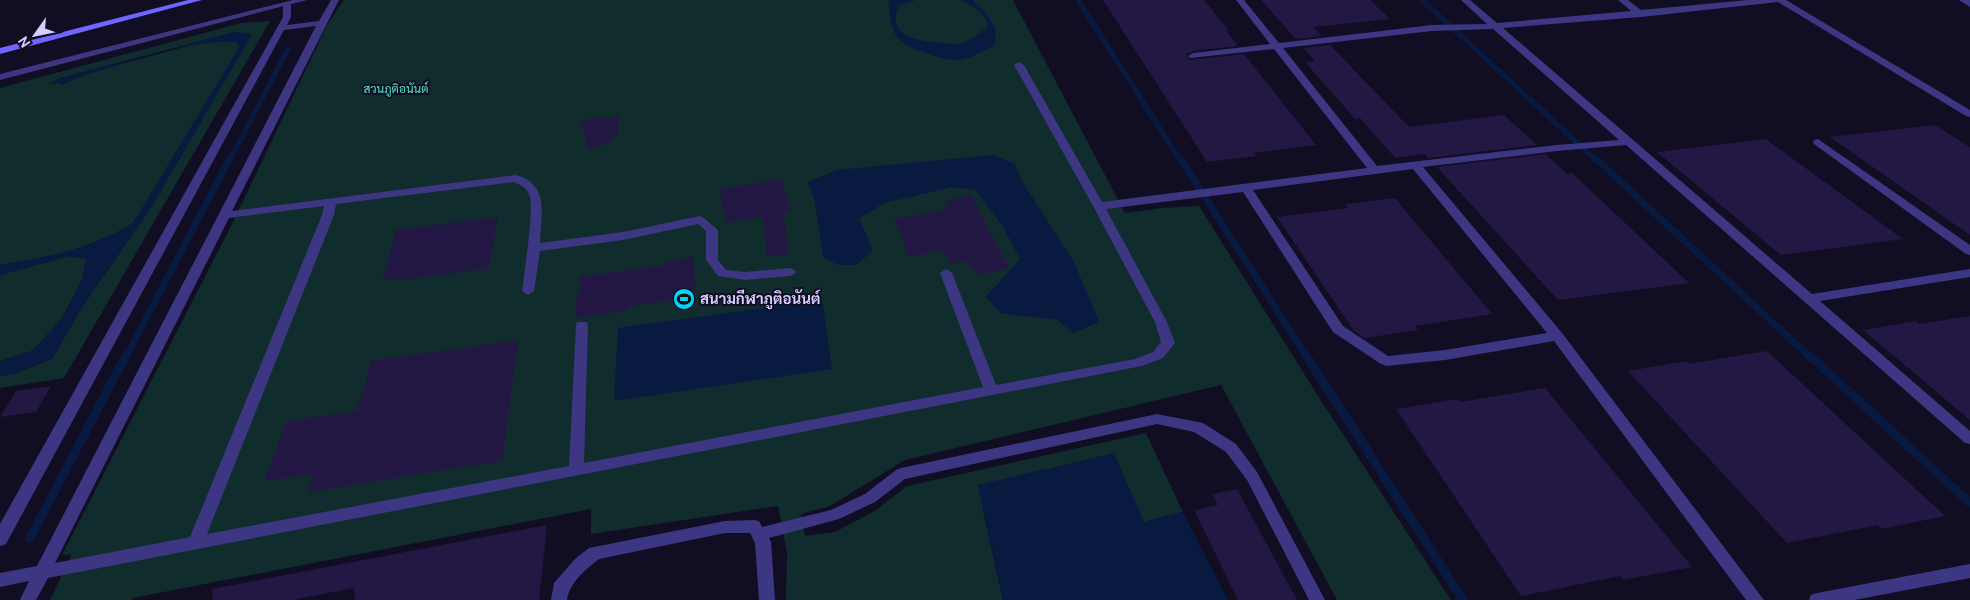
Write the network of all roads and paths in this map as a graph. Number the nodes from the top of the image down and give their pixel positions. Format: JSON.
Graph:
{"nodes":[{"id":1,"x":197,"y":0,"type":"edge"},
{"id":2,"x":303,"y":0,"type":"edge"},
{"id":3,"x":336,"y":0,"type":"edge"},
{"id":4,"x":1240,"y":0,"type":"edge"},
{"id":5,"x":1465,"y":0,"type":"edge"},
{"id":6,"x":1622,"y":0,"type":"edge"},
{"id":7,"x":1776,"y":0,"type":"edge"},
{"id":8,"x":1780,"y":0,"type":"edge"},
{"id":9,"x":1963,"y":0,"type":"edge"},
{"id":10,"x":1970,"y":4,"type":"edge"},
{"id":11,"x":287,"y":5,"type":"junction"},
{"id":12,"x":1641,"y":14,"type":"junction"},
{"id":13,"x":322,"y":23,"type":"junction"},
{"id":14,"x":1496,"y":26,"type":"junction"},
{"id":15,"x":281,"y":28,"type":"junction"},
{"id":16,"x":1278,"y":46,"type":"junction"},
{"id":17,"x":0,"y":50,"type":"edge"},
{"id":18,"x":1193,"y":56,"type":"dead end"},
{"id":19,"x":1019,"y":65,"type":"dead end"},
{"id":20,"x":0,"y":77,"type":"edge"},
{"id":21,"x":1970,"y":114,"type":"edge"},
{"id":22,"x":1630,"y":142,"type":"junction"},
{"id":23,"x":1818,"y":142,"type":"dead end"},
{"id":24,"x":1415,"y":164,"type":"junction"},
{"id":25,"x":1374,"y":170,"type":"junction"},
{"id":26,"x":1246,"y":188,"type":"junction"},
{"id":27,"x":331,"y":201,"type":"junction"},
{"id":28,"x":1099,"y":206,"type":"junction"},
{"id":29,"x":224,"y":215,"type":"junction"},
{"id":30,"x":534,"y":248,"type":"junction"},
{"id":31,"x":1970,"y":251,"type":"edge"},
{"id":32,"x":791,"y":272,"type":"dead end"},
{"id":33,"x":946,"y":273,"type":"dead end"},
{"id":34,"x":1970,"y":273,"type":"edge"},
{"id":35,"x":528,"y":291,"type":"dead end"},
{"id":36,"x":1809,"y":299,"type":"junction"},
{"id":37,"x":582,"y":325,"type":"dead end"},
{"id":38,"x":1557,"y":336,"type":"junction"},
{"id":39,"x":991,"y":392,"type":"junction"},
{"id":40,"x":1970,"y":439,"type":"edge"},
{"id":41,"x":576,"y":471,"type":"junction"},
{"id":42,"x":759,"y":534,"type":"junction"},
{"id":43,"x":0,"y":539,"type":"edge"},
{"id":44,"x":195,"y":544,"type":"junction"},
{"id":45,"x":1970,"y":571,"type":"edge"},
{"id":46,"x":42,"y":572,"type":"junction"},
{"id":47,"x":0,"y":580,"type":"edge"},
{"id":48,"x":28,"y":600,"type":"edge"},
{"id":49,"x":559,"y":600,"type":"edge"},
{"id":50,"x":767,"y":600,"type":"edge"},
{"id":51,"x":1317,"y":600,"type":"edge"},
{"id":52,"x":1756,"y":600,"type":"edge"},
{"id":53,"x":1817,"y":600,"type":"edge"}],
"edges":[{"from":1,"to":17,"type":"main road"},
{"from":2,"to":11,"type":"street"},
{"from":3,"to":13,"type":"street"},
{"from":4,"to":16,"type":"street"},
{"from":5,"to":14,"type":"street"},
{"from":6,"to":12,"type":"street"},
{"from":7,"to":12,"type":"street"},
{"from":8,"to":21,"type":"street"},
{"from":9,"to":10,"type":"street"},
{"from":11,"to":15,"type":"street"},
{"from":11,"to":20,"type":"street"},
{"from":12,"to":14,"type":"street"},
{"from":13,"to":15,"type":"street"},
{"from":13,"to":29,"type":"street"},
{"from":14,"to":16,"type":"street"},
{"from":14,"to":22,"type":"street"},
{"from":15,"to":43,"type":"street"},
{"from":16,"to":18,"type":"street"},
{"from":16,"to":25,"type":"street"},
{"from":19,"to":28,"type":"street"},
{"from":22,"to":24,"type":"street"},
{"from":22,"to":36,"type":"street"},
{"from":23,"to":31,"type":"street"},
{"from":24,"to":25,"type":"street"},
{"from":24,"to":38,"type":"street"},
{"from":25,"to":26,"type":"street"},
{"from":26,"to":28,"type":"street"},
{"from":26,"to":38,"type":"street"},
{"from":27,"to":29,"type":"street"},
{"from":27,"to":30,"type":"street"},
{"from":27,"to":44,"type":"street"},
{"from":28,"to":39,"type":"street"},
{"from":29,"to":46,"type":"street"},
{"from":30,"to":32,"type":"street"},
{"from":30,"to":35,"type":"street"},
{"from":33,"to":39,"type":"street"},
{"from":34,"to":36,"type":"street"},
{"from":36,"to":40,"type":"street"},
{"from":37,"to":41,"type":"street"},
{"from":38,"to":52,"type":"street"},
{"from":39,"to":41,"type":"street"},
{"from":41,"to":44,"type":"street"},
{"from":42,"to":49,"type":"street"},
{"from":42,"to":50,"type":"street"},
{"from":42,"to":51,"type":"street"},
{"from":44,"to":46,"type":"street"},
{"from":45,"to":53,"type":"street"},
{"from":46,"to":47,"type":"street"},
{"from":46,"to":48,"type":"street"}]}
